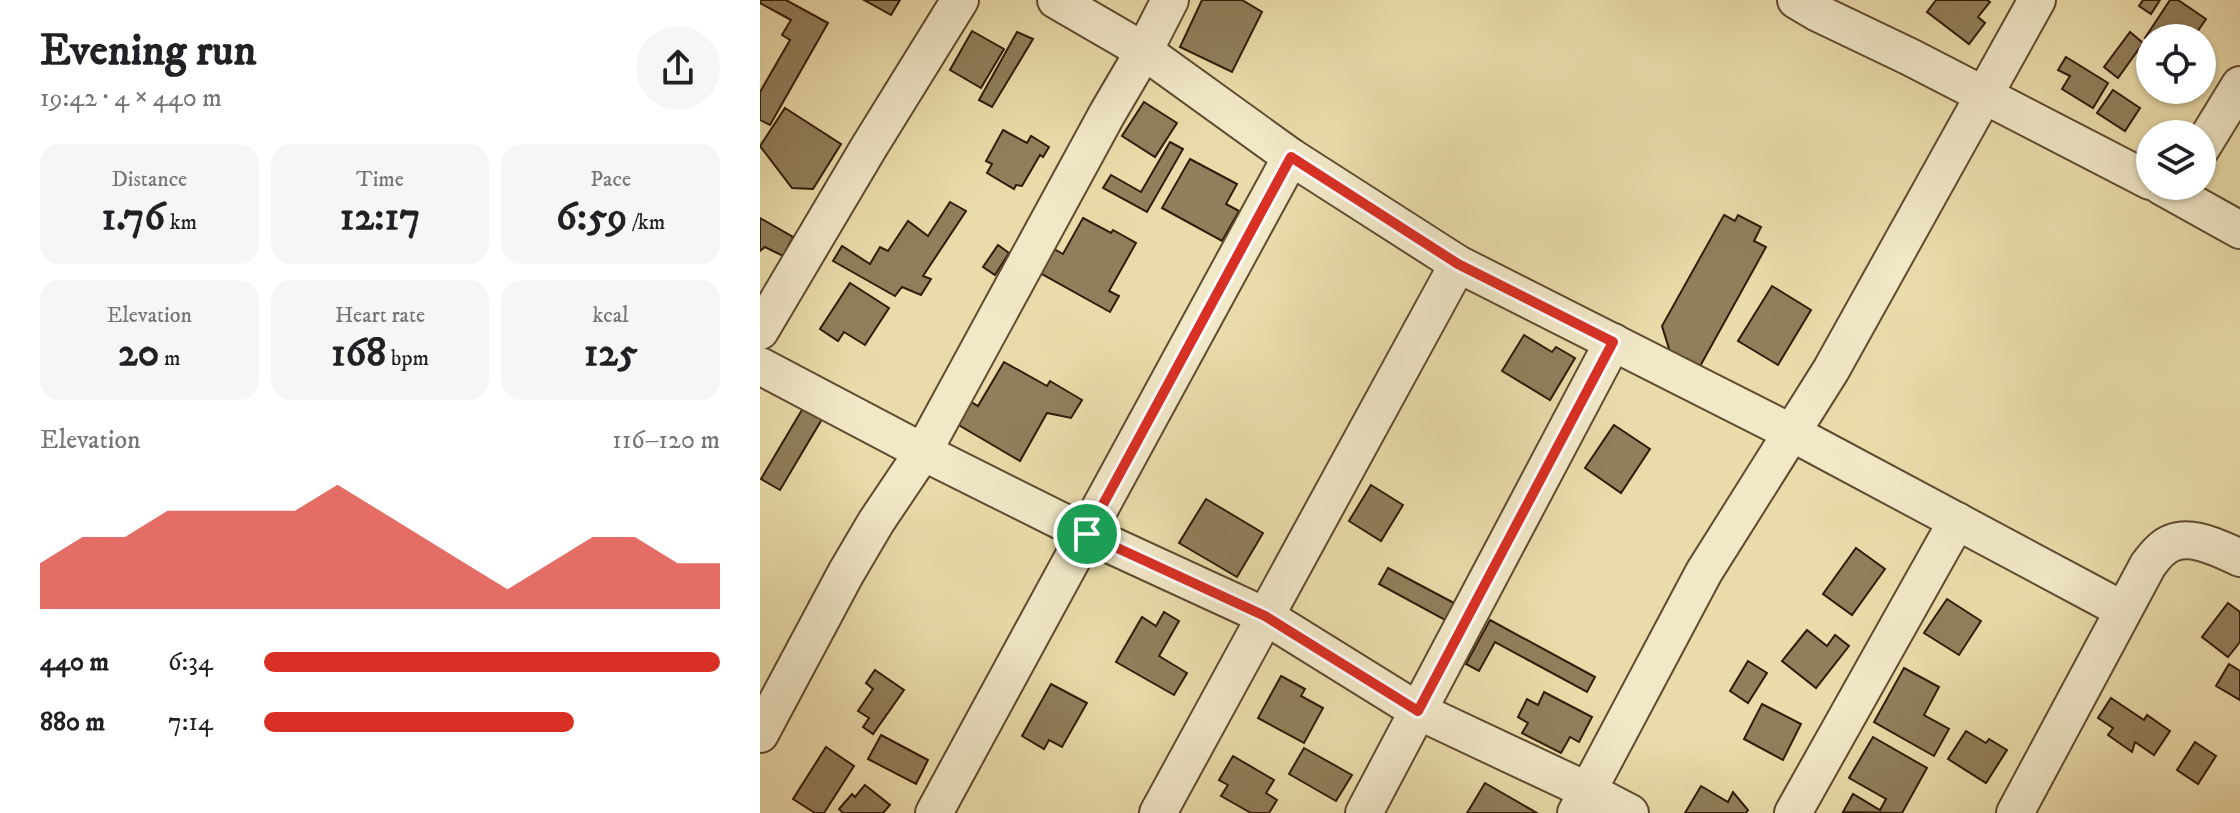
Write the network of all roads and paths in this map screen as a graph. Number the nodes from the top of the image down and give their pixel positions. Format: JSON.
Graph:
{"nodes":[{"id":1,"x":960,"y":0,"type":"edge"},
{"id":2,"x":1056,"y":0,"type":"edge"},
{"id":3,"x":1170,"y":0,"type":"edge"},
{"id":4,"x":2037,"y":0,"type":"edge"},
{"id":5,"x":1813,"y":4,"type":"edge"},
{"id":6,"x":1144,"y":51,"type":"junction"},
{"id":7,"x":2240,"y":85,"type":"edge"},
{"id":8,"x":1983,"y":96,"type":"junction"},
{"id":9,"x":2216,"y":124,"type":"edge"},
{"id":10,"x":1291,"y":157,"type":"junction"},
{"id":11,"x":2136,"y":171,"type":"edge"},
{"id":12,"x":2190,"y":200,"type":"edge"},
{"id":13,"x":2240,"y":230,"type":"edge"},
{"id":14,"x":1458,"y":264,"type":"junction"},
{"id":15,"x":760,"y":331,"type":"edge"},
{"id":16,"x":1613,"y":342,"type":"junction"},
{"id":17,"x":760,"y":366,"type":"edge"},
{"id":18,"x":1792,"y":433,"type":"junction"},
{"id":19,"x":923,"y":452,"type":"junction"},
{"id":20,"x":1957,"y":521,"type":"junction"},
{"id":21,"x":1087,"y":534,"type":"junction"},
{"id":22,"x":2240,"y":558,"type":"edge"},
{"id":23,"x":2123,"y":610,"type":"junction"},
{"id":24,"x":1265,"y":616,"type":"junction"},
{"id":25,"x":1418,"y":711,"type":"junction"},
{"id":26,"x":760,"y":734,"type":"edge"},
{"id":27,"x":1582,"y":802,"type":"edge"},
{"id":28,"x":934,"y":813,"type":"edge"},
{"id":29,"x":1158,"y":813,"type":"edge"},
{"id":30,"x":1364,"y":813,"type":"edge"},
{"id":31,"x":1630,"y":813,"type":"edge"},
{"id":32,"x":1793,"y":813,"type":"edge"},
{"id":33,"x":2015,"y":813,"type":"edge"}],
"edges":[{"from":1,"to":15,"type":"street"},
{"from":2,"to":6,"type":"street"},
{"from":3,"to":6,"type":"street"},
{"from":4,"to":8,"type":"street"},
{"from":5,"to":8,"type":"street"},
{"from":6,"to":10,"type":"street"},
{"from":6,"to":19,"type":"street"},
{"from":7,"to":9,"type":"street"},
{"from":8,"to":11,"type":"street"},
{"from":8,"to":18,"type":"street"},
{"from":10,"to":14,"type":"street"},
{"from":10,"to":21,"type":"street"},
{"from":12,"to":13,"type":"street"},
{"from":14,"to":16,"type":"street"},
{"from":14,"to":24,"type":"street"},
{"from":16,"to":18,"type":"street"},
{"from":16,"to":25,"type":"street"},
{"from":17,"to":19,"type":"street"},
{"from":18,"to":20,"type":"street"},
{"from":18,"to":27,"type":"street"},
{"from":19,"to":21,"type":"street"},
{"from":19,"to":26,"type":"street"},
{"from":20,"to":23,"type":"street"},
{"from":20,"to":32,"type":"street"},
{"from":21,"to":24,"type":"street"},
{"from":21,"to":28,"type":"street"},
{"from":22,"to":23,"type":"street"},
{"from":23,"to":33,"type":"street"},
{"from":24,"to":25,"type":"street"},
{"from":24,"to":29,"type":"street"},
{"from":25,"to":27,"type":"street"},
{"from":25,"to":30,"type":"street"},
{"from":27,"to":31,"type":"street"}]}
